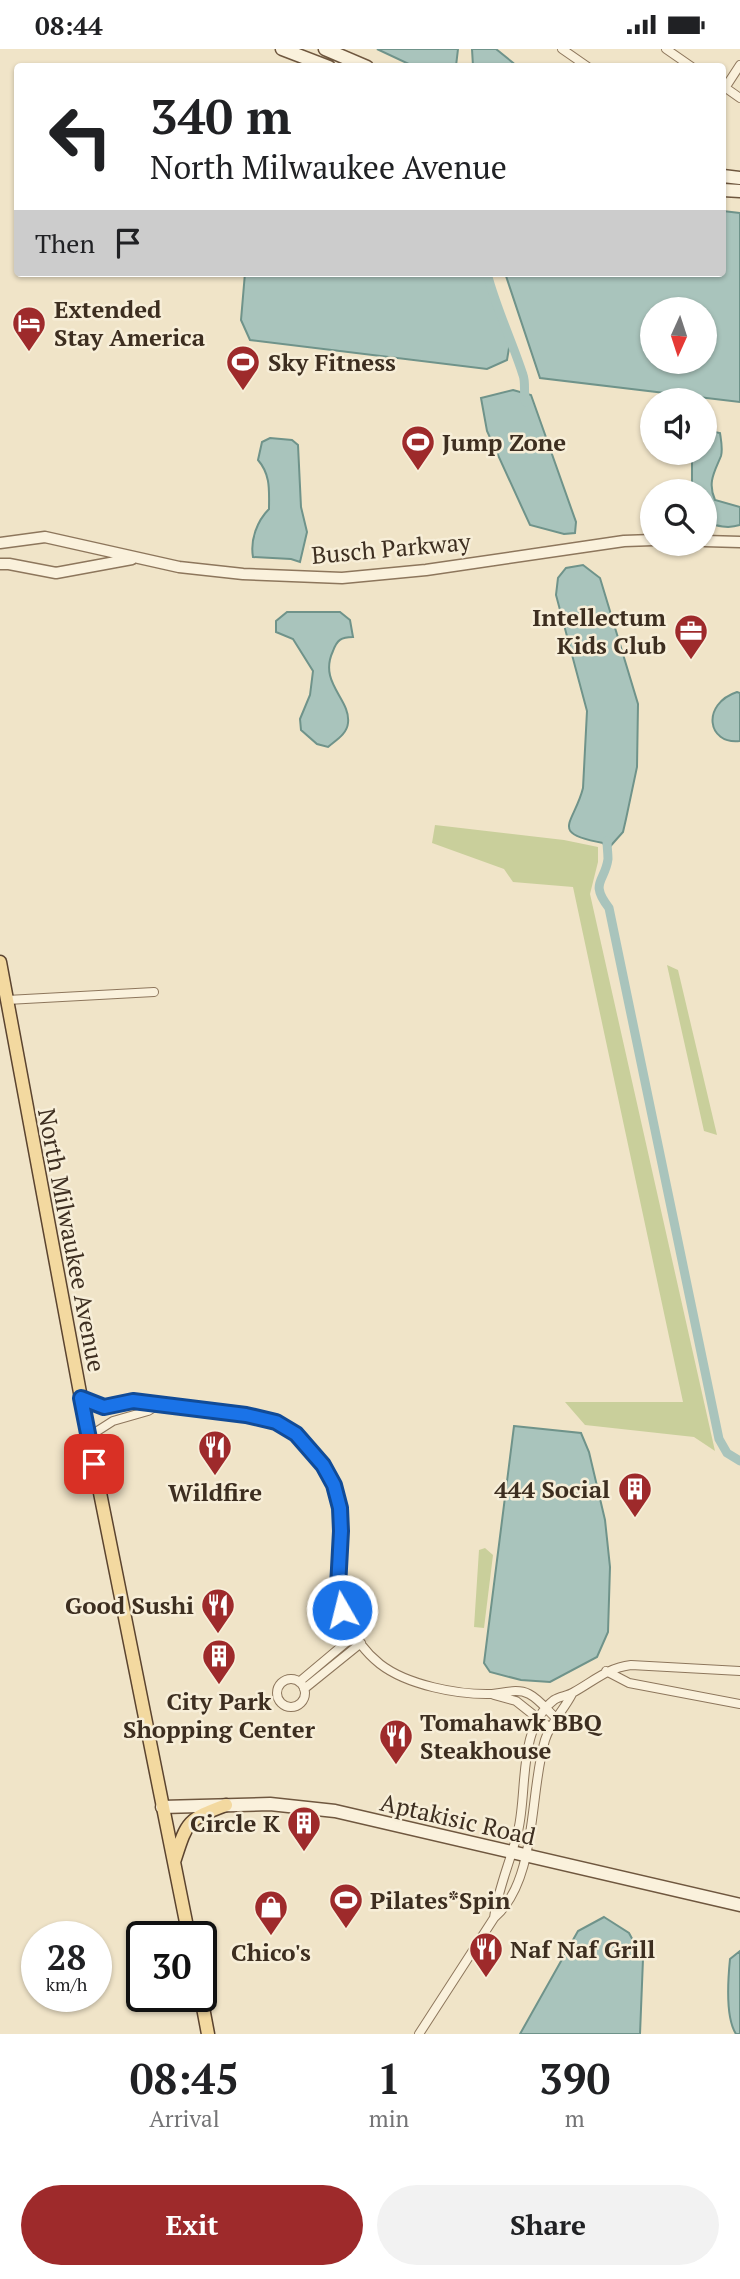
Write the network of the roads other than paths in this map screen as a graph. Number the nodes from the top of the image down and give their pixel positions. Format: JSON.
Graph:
{"nodes":[{"id":1,"x":282,"y":49,"type":"edge"},
{"id":2,"x":325,"y":49,"type":"edge"},
{"id":3,"x":562,"y":49,"type":"edge"},
{"id":4,"x":666,"y":49,"type":"edge"},
{"id":5,"x":319,"y":63,"type":"edge"},
{"id":6,"x":358,"y":63,"type":"edge"},
{"id":7,"x":582,"y":63,"type":"edge"},
{"id":8,"x":678,"y":63,"type":"edge"},
{"id":9,"x":740,"y":65,"type":"edge"},
{"id":10,"x":726,"y":84,"type":"edge"},
{"id":11,"x":640,"y":540,"type":"edge"},
{"id":12,"x":717,"y":542,"type":"edge"},
{"id":13,"x":0,"y":543,"type":"edge"},
{"id":14,"x":740,"y":543,"type":"edge"},
{"id":15,"x":133,"y":559,"type":"junction"},
{"id":16,"x":0,"y":564,"type":"edge"},
{"id":17,"x":0,"y":962,"type":"edge"},
{"id":18,"x":154,"y":992,"type":"dead end"},
{"id":19,"x":7,"y":1000,"type":"junction"},
{"id":20,"x":81,"y":1398,"type":"junction"},
{"id":21,"x":158,"y":1405,"type":"junction"},
{"id":22,"x":89,"y":1437,"type":"junction"},
{"id":23,"x":355,"y":1635,"type":"junction"},
{"id":24,"x":361,"y":1643,"type":"junction"},
{"id":25,"x":606,"y":1671,"type":"junction"},
{"id":26,"x":740,"y":1671,"type":"edge"},
{"id":27,"x":491,"y":1694,"type":"junction"},
{"id":28,"x":572,"y":1694,"type":"junction"},
{"id":29,"x":740,"y":1704,"type":"edge"},
{"id":30,"x":545,"y":1709,"type":"junction"},
{"id":31,"x":557,"y":1719,"type":"junction"},
{"id":32,"x":540,"y":1720,"type":"junction"},
{"id":33,"x":550,"y":1728,"type":"junction"},
{"id":34,"x":226,"y":1805,"type":"junction"},
{"id":35,"x":162,"y":1807,"type":"junction"},
{"id":36,"x":510,"y":1853,"type":"junction"},
{"id":37,"x":525,"y":1857,"type":"junction"},
{"id":38,"x":174,"y":1863,"type":"junction"},
{"id":39,"x":740,"y":1905,"type":"edge"},
{"id":40,"x":494,"y":1918,"type":"junction"},
{"id":41,"x":186,"y":1921,"type":"edge"},
{"id":42,"x":204,"y":2012,"type":"edge"},
{"id":43,"x":208,"y":2034,"type":"edge"},
{"id":44,"x":419,"y":2034,"type":"edge"}],
"edges":[{"from":1,"to":5,"type":"main road"},
{"from":2,"to":6,"type":"main road"},
{"from":3,"to":7,"type":"street"},
{"from":4,"to":8,"type":"street"},
{"from":9,"to":10,"type":"street"},
{"from":11,"to":15,"type":"street","name":"Busch Parkway"},
{"from":12,"to":14,"type":"street"},
{"from":13,"to":15,"type":"street","name":"Busch Parkway"},
{"from":15,"to":16,"type":"street","name":"Busch Parkway"},
{"from":17,"to":19,"type":"main road","name":"North Milwaukee Avenue"},
{"from":18,"to":19,"type":"street"},
{"from":19,"to":20,"type":"main road","name":"North Milwaukee Avenue"},
{"from":20,"to":21,"type":"street"},
{"from":20,"to":22,"type":"main road","name":"North Milwaukee Avenue"},
{"from":21,"to":22,"type":"street"},
{"from":21,"to":23,"type":"street"},
{"from":22,"to":35,"type":"main road","name":"North Milwaukee Avenue"},
{"from":23,"to":24,"type":"street"},
{"from":23,"to":24,"type":"street"},
{"from":24,"to":27,"type":"street"},
{"from":25,"to":26,"type":"street"},
{"from":25,"to":28,"type":"street"},
{"from":25,"to":29,"type":"street"},
{"from":27,"to":30,"type":"street"},
{"from":27,"to":32,"type":"street"},
{"from":28,"to":30,"type":"street"},
{"from":28,"to":31,"type":"street"},
{"from":30,"to":31,"type":"street"},
{"from":30,"to":32,"type":"street"},
{"from":31,"to":33,"type":"street"},
{"from":32,"to":33,"type":"street"},
{"from":32,"to":36,"type":"street"},
{"from":33,"to":37,"type":"street"},
{"from":34,"to":35,"type":"main road","name":"Aptakisic Road"},
{"from":34,"to":36,"type":"main road","name":"Aptakisic Road"},
{"from":34,"to":38,"type":"main road"},
{"from":35,"to":38,"type":"main road","name":"North Milwaukee Avenue"},
{"from":36,"to":37,"type":"main road","name":"Aptakisic Road"},
{"from":36,"to":40,"type":"street"},
{"from":37,"to":39,"type":"main road","name":"Aptakisic Road"},
{"from":37,"to":40,"type":"street"},
{"from":38,"to":41,"type":"main road","name":"North Milwaukee Avenue"},
{"from":40,"to":44,"type":"street"},
{"from":42,"to":43,"type":"main road"}]}
